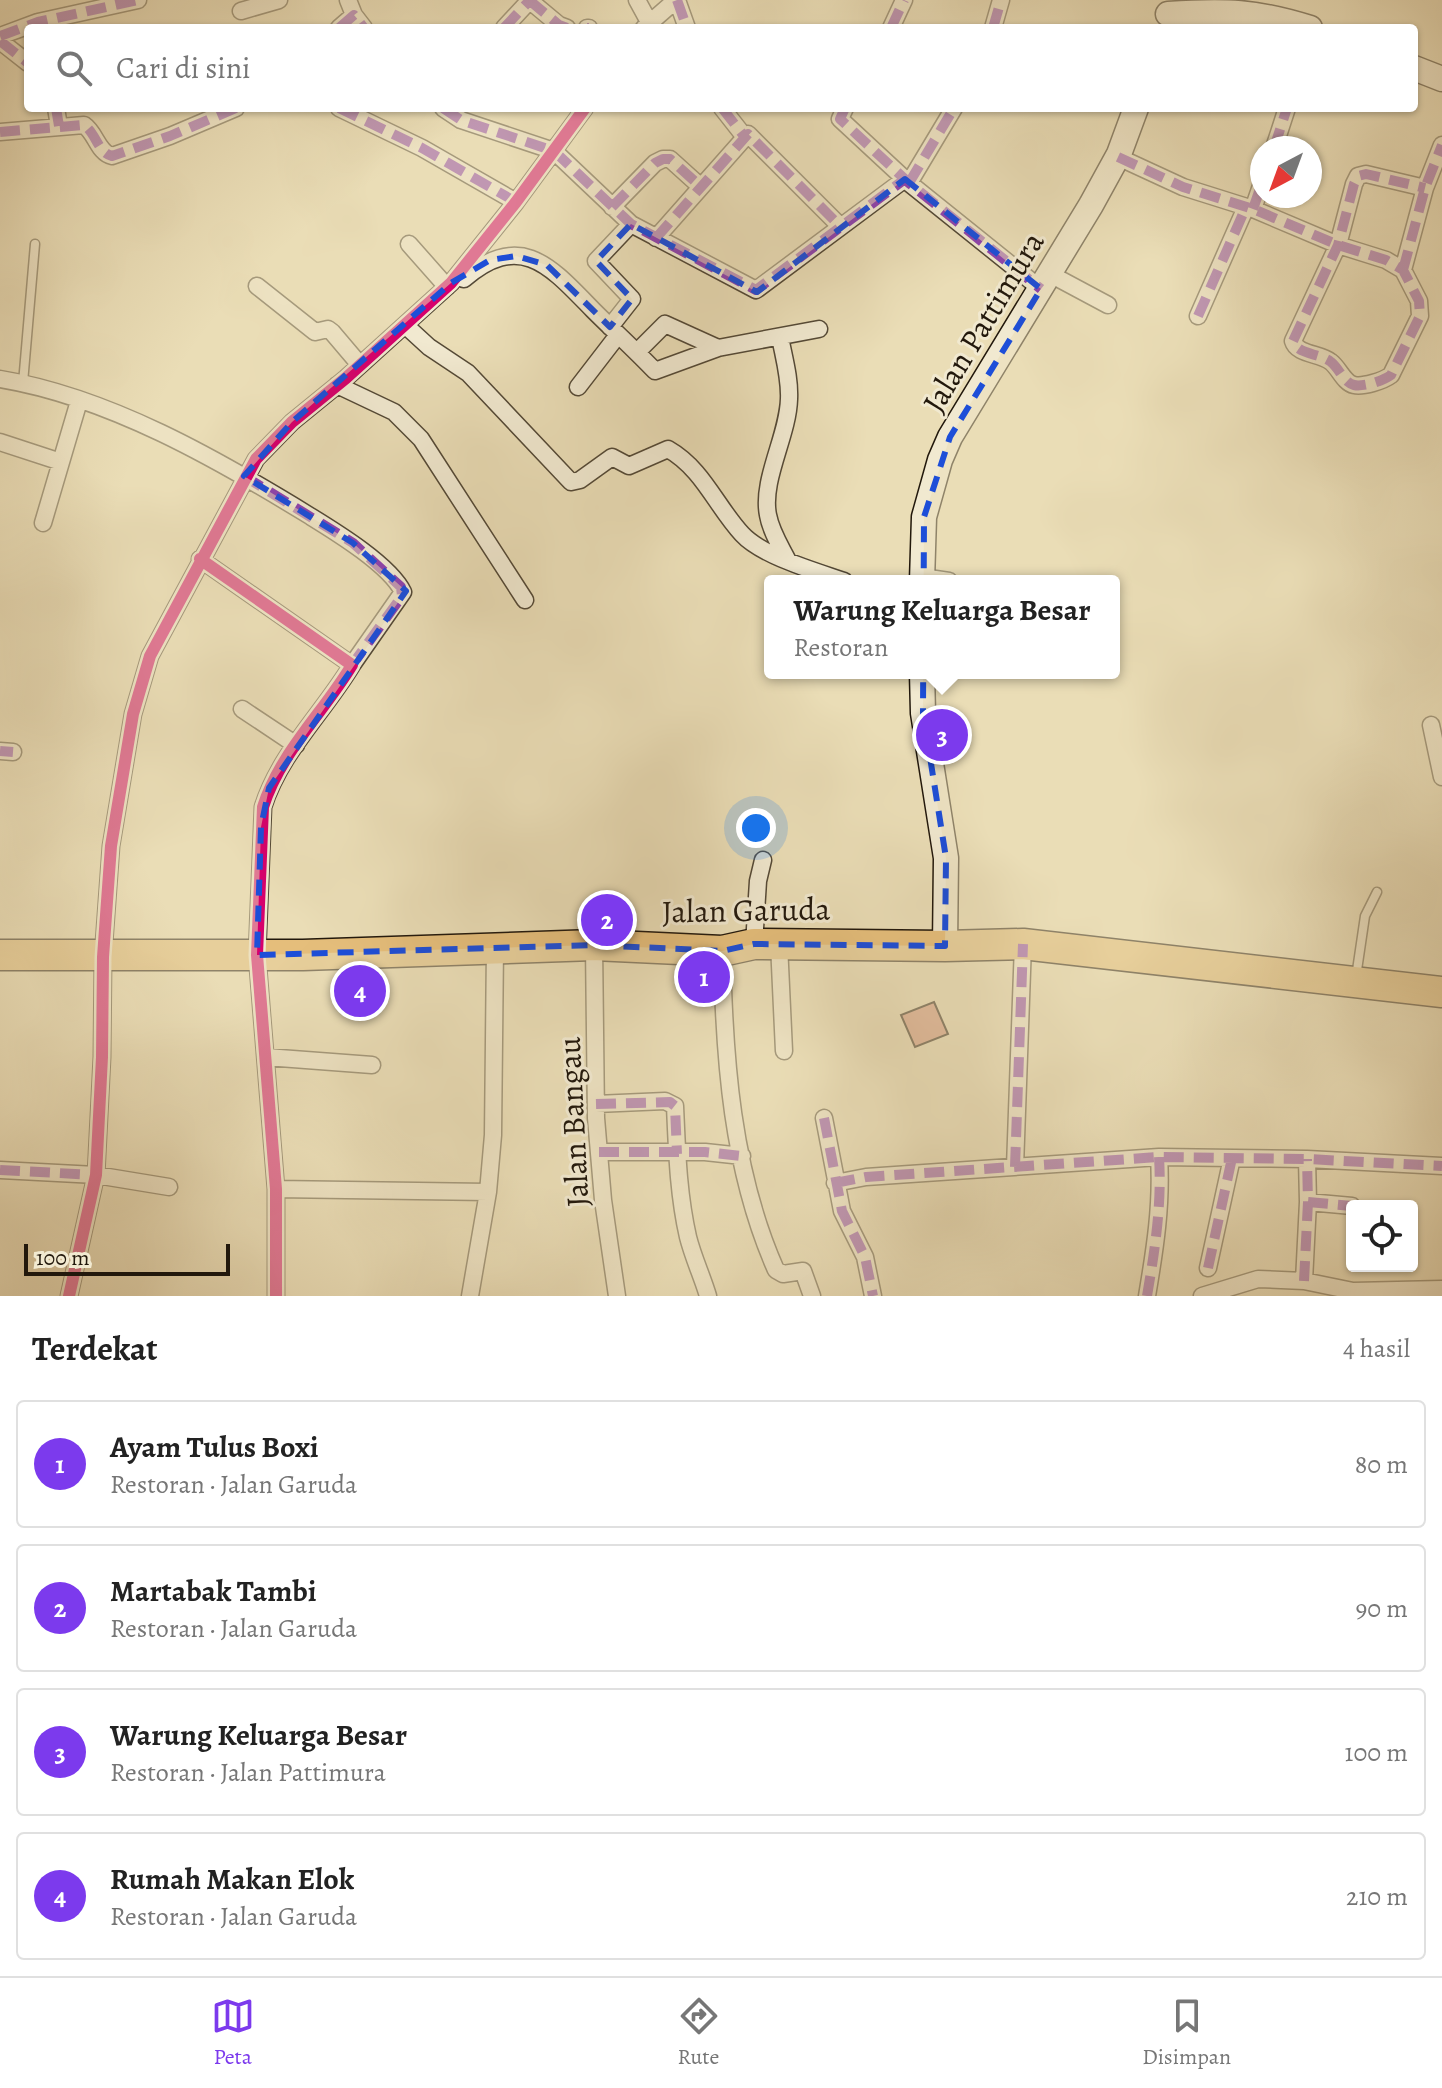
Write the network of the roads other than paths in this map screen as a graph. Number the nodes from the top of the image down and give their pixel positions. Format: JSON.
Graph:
{"nodes":[{"id":1,"x":138,"y":0,"type":"edge"},
{"id":2,"x":279,"y":0,"type":"edge"},
{"id":3,"x":530,"y":0,"type":"edge"},
{"id":4,"x":637,"y":0,"type":"edge"},
{"id":5,"x":676,"y":0,"type":"edge"},
{"id":6,"x":904,"y":0,"type":"edge"},
{"id":7,"x":1001,"y":0,"type":"edge"},
{"id":8,"x":1271,"y":8,"type":"edge"},
{"id":9,"x":241,"y":11,"type":"dead end"},
{"id":10,"x":1162,"y":14,"type":"edge"},
{"id":11,"x":33,"y":24,"type":"edge"},
{"id":12,"x":508,"y":24,"type":"edge"},
{"id":13,"x":558,"y":24,"type":"edge"},
{"id":14,"x":646,"y":24,"type":"edge"},
{"id":15,"x":647,"y":24,"type":"edge"},
{"id":16,"x":685,"y":24,"type":"edge"},
{"id":17,"x":893,"y":24,"type":"edge"},
{"id":18,"x":994,"y":24,"type":"edge"},
{"id":19,"x":1302,"y":24,"type":"edge"},
{"id":20,"x":24,"y":28,"type":"edge"},
{"id":21,"x":0,"y":38,"type":"edge"},
{"id":22,"x":24,"y":59,"type":"edge"},
{"id":23,"x":1418,"y":70,"type":"edge"},
{"id":24,"x":1442,"y":79,"type":"edge"},
{"id":25,"x":57,"y":112,"type":"edge"},
{"id":26,"x":227,"y":112,"type":"edge"},
{"id":27,"x":347,"y":112,"type":"edge"},
{"id":28,"x":451,"y":112,"type":"edge"},
{"id":29,"x":582,"y":112,"type":"edge"},
{"id":30,"x":725,"y":112,"type":"edge"},
{"id":31,"x":843,"y":112,"type":"edge"},
{"id":32,"x":951,"y":112,"type":"edge"},
{"id":33,"x":1135,"y":112,"type":"edge"},
{"id":34,"x":1286,"y":112,"type":"edge"},
{"id":35,"x":59,"y":126,"type":"junction"},
{"id":36,"x":0,"y":132,"type":"edge"},
{"id":37,"x":744,"y":136,"type":"junction"},
{"id":38,"x":1278,"y":136,"type":"edge"},
{"id":39,"x":1442,"y":145,"type":"edge"},
{"id":40,"x":554,"y":151,"type":"junction"},
{"id":41,"x":1118,"y":157,"type":"junction"},
{"id":42,"x":907,"y":181,"type":"junction"},
{"id":43,"x":701,"y":187,"type":"junction"},
{"id":44,"x":1425,"y":188,"type":"junction"},
{"id":45,"x":516,"y":202,"type":"junction"},
{"id":46,"x":612,"y":207,"type":"junction"},
{"id":47,"x":1250,"y":208,"type":"junction"},
{"id":48,"x":631,"y":224,"type":"junction"},
{"id":49,"x":840,"y":226,"type":"junction"},
{"id":50,"x":656,"y":238,"type":"junction"},
{"id":51,"x":35,"y":244,"type":"dead end"},
{"id":52,"x":409,"y":244,"type":"dead end"},
{"id":53,"x":1338,"y":245,"type":"junction"},
{"id":54,"x":1403,"y":270,"type":"junction"},
{"id":55,"x":1045,"y":282,"type":"junction"},
{"id":56,"x":449,"y":285,"type":"junction"},
{"id":57,"x":257,"y":286,"type":"dead end"},
{"id":58,"x":1108,"y":305,"type":"dead end"},
{"id":59,"x":1198,"y":316,"type":"dead end"},
{"id":60,"x":405,"y":325,"type":"junction"},
{"id":61,"x":819,"y":329,"type":"dead end"},
{"id":62,"x":614,"y":331,"type":"junction"},
{"id":63,"x":718,"y":348,"type":"junction"},
{"id":64,"x":782,"y":349,"type":"junction"},
{"id":65,"x":637,"y":352,"type":"junction"},
{"id":66,"x":360,"y":365,"type":"junction"},
{"id":67,"x":0,"y":379,"type":"edge"},
{"id":68,"x":23,"y":383,"type":"junction"},
{"id":69,"x":337,"y":385,"type":"junction"},
{"id":70,"x":578,"y":387,"type":"dead end"},
{"id":71,"x":79,"y":401,"type":"junction"},
{"id":72,"x":0,"y":442,"type":"edge"},
{"id":73,"x":61,"y":462,"type":"junction"},
{"id":74,"x":244,"y":476,"type":"junction"},
{"id":75,"x":43,"y":523,"type":"dead end"},
{"id":76,"x":200,"y":559,"type":"junction"},
{"id":77,"x":788,"y":561,"type":"junction"},
{"id":78,"x":827,"y":575,"type":"edge"},
{"id":79,"x":922,"y":575,"type":"edge"},
{"id":80,"x":525,"y":600,"type":"dead end"},
{"id":81,"x":352,"y":665,"type":"junction"},
{"id":82,"x":922,"y":679,"type":"edge"},
{"id":83,"x":242,"y":709,"type":"dead end"},
{"id":84,"x":1431,"y":725,"type":"dead end"},
{"id":85,"x":296,"y":745,"type":"junction"},
{"id":86,"x":1442,"y":777,"type":"edge"},
{"id":87,"x":763,"y":860,"type":"dead end"},
{"id":88,"x":1377,"y":892,"type":"dead end"},
{"id":89,"x":766,"y":944,"type":"junction"},
{"id":90,"x":1023,"y":944,"type":"junction"},
{"id":91,"x":594,"y":945,"type":"junction"},
{"id":92,"x":945,"y":946,"type":"junction"},
{"id":93,"x":495,"y":947,"type":"junction"},
{"id":94,"x":722,"y":951,"type":"junction"},
{"id":95,"x":0,"y":955,"type":"edge"},
{"id":96,"x":257,"y":955,"type":"junction"},
{"id":97,"x":103,"y":957,"type":"junction"},
{"id":98,"x":1356,"y":982,"type":"junction"},
{"id":99,"x":1442,"y":992,"type":"edge"},
{"id":100,"x":784,"y":1051,"type":"dead end"},
{"id":101,"x":266,"y":1057,"type":"junction"},
{"id":102,"x":372,"y":1065,"type":"dead end"},
{"id":103,"x":596,"y":1104,"type":"junction"},
{"id":104,"x":824,"y":1118,"type":"dead end"},
{"id":105,"x":599,"y":1152,"type":"junction"},
{"id":106,"x":677,"y":1154,"type":"junction"},
{"id":107,"x":742,"y":1156,"type":"junction"},
{"id":108,"x":1159,"y":1157,"type":"junction"},
{"id":109,"x":1232,"y":1158,"type":"junction"},
{"id":110,"x":1307,"y":1159,"type":"junction"},
{"id":111,"x":1442,"y":1166,"type":"edge"},
{"id":112,"x":1015,"y":1167,"type":"junction"},
{"id":113,"x":0,"y":1170,"type":"edge"},
{"id":114,"x":96,"y":1175,"type":"junction"},
{"id":115,"x":835,"y":1183,"type":"junction"},
{"id":116,"x":169,"y":1187,"type":"dead end"},
{"id":117,"x":276,"y":1189,"type":"junction"},
{"id":118,"x":488,"y":1192,"type":"junction"},
{"id":119,"x":1308,"y":1202,"type":"junction"},
{"id":120,"x":1346,"y":1205,"type":"edge"},
{"id":121,"x":1208,"y":1268,"type":"dead end"},
{"id":122,"x":1304,"y":1281,"type":"junction"},
{"id":123,"x":1442,"y":1289,"type":"edge"},
{"id":124,"x":1229,"y":1292,"type":"edge"},
{"id":125,"x":1442,"y":1295,"type":"edge"},
{"id":126,"x":69,"y":1296,"type":"edge"},
{"id":127,"x":276,"y":1296,"type":"edge"},
{"id":128,"x":470,"y":1296,"type":"edge"},
{"id":129,"x":617,"y":1296,"type":"edge"},
{"id":130,"x":708,"y":1296,"type":"edge"},
{"id":131,"x":812,"y":1296,"type":"edge"},
{"id":132,"x":873,"y":1296,"type":"edge"},
{"id":133,"x":1147,"y":1296,"type":"edge"},
{"id":134,"x":1202,"y":1296,"type":"edge"}],
"edges":[{"from":1,"to":11,"type":"street"},
{"from":2,"to":9,"type":"street"},
{"from":3,"to":12,"type":"street"},
{"from":3,"to":13,"type":"street"},
{"from":4,"to":14,"type":"street"},
{"from":5,"to":15,"type":"street"},
{"from":5,"to":16,"type":"street"},
{"from":6,"to":17,"type":"street"},
{"from":7,"to":18,"type":"street"},
{"from":8,"to":10,"type":"street"},
{"from":8,"to":19,"type":"street"},
{"from":20,"to":21,"type":"street"},
{"from":21,"to":22,"type":"street"},
{"from":23,"to":24,"type":"street"},
{"from":25,"to":35,"type":"street"},
{"from":26,"to":35,"type":"street"},
{"from":27,"to":45,"type":"street"},
{"from":28,"to":40,"type":"street"},
{"from":29,"to":40,"type":"street"},
{"from":30,"to":37,"type":"street"},
{"from":31,"to":42,"type":"street"},
{"from":32,"to":42,"type":"street"},
{"from":33,"to":41,"type":"street","name":"Jalan Pattimura"},
{"from":34,"to":38,"type":"street"},
{"from":35,"to":36,"type":"street"},
{"from":37,"to":43,"type":"street"},
{"from":37,"to":49,"type":"street"},
{"from":39,"to":44,"type":"street"},
{"from":40,"to":45,"type":"street"},
{"from":40,"to":46,"type":"street"},
{"from":41,"to":47,"type":"street"},
{"from":41,"to":55,"type":"street","name":"Jalan Pattimura"},
{"from":42,"to":49,"type":"street"},
{"from":42,"to":55,"type":"street"},
{"from":43,"to":46,"type":"street"},
{"from":43,"to":50,"type":"street"},
{"from":44,"to":53,"type":"street"},
{"from":44,"to":54,"type":"street"},
{"from":45,"to":56,"type":"street"},
{"from":46,"to":48,"type":"street"},
{"from":47,"to":53,"type":"street"},
{"from":47,"to":59,"type":"street"},
{"from":48,"to":50,"type":"street"},
{"from":48,"to":62,"type":"street"},
{"from":49,"to":50,"type":"street"},
{"from":51,"to":68,"type":"lane"},
{"from":52,"to":56,"type":"street"},
{"from":53,"to":54,"type":"street"},
{"from":53,"to":54,"type":"street"},
{"from":55,"to":58,"type":"street"},
{"from":55,"to":79,"type":"street","name":"Jalan Pattimura"},
{"from":56,"to":60,"type":"street"},
{"from":56,"to":62,"type":"street"},
{"from":57,"to":66,"type":"street"},
{"from":60,"to":66,"type":"street"},
{"from":60,"to":77,"type":"street"},
{"from":61,"to":64,"type":"street"},
{"from":62,"to":65,"type":"street"},
{"from":62,"to":70,"type":"street"},
{"from":63,"to":64,"type":"street"},
{"from":63,"to":65,"type":"street"},
{"from":63,"to":65,"type":"street"},
{"from":64,"to":77,"type":"street"},
{"from":66,"to":69,"type":"street"},
{"from":67,"to":68,"type":"street"},
{"from":68,"to":71,"type":"street"},
{"from":69,"to":74,"type":"street"},
{"from":69,"to":80,"type":"street"},
{"from":71,"to":73,"type":"street"},
{"from":71,"to":74,"type":"street"},
{"from":72,"to":73,"type":"street"},
{"from":73,"to":75,"type":"street"},
{"from":74,"to":76,"type":"street"},
{"from":74,"to":81,"type":"street"},
{"from":76,"to":81,"type":"street"},
{"from":76,"to":97,"type":"street"},
{"from":77,"to":78,"type":"street"},
{"from":81,"to":85,"type":"street"},
{"from":82,"to":92,"type":"street"},
{"from":83,"to":85,"type":"street"},
{"from":84,"to":86,"type":"street"},
{"from":85,"to":96,"type":"street"},
{"from":87,"to":89,"type":"street"},
{"from":88,"to":98,"type":"lane"},
{"from":89,"to":92,"type":"highway","name":"Jalan Garuda"},
{"from":89,"to":94,"type":"highway","name":"Jalan Garuda"},
{"from":89,"to":100,"type":"street"},
{"from":90,"to":92,"type":"highway","name":"Jalan Garuda"},
{"from":90,"to":98,"type":"highway","name":"Jalan Garuda"},
{"from":90,"to":112,"type":"street"},
{"from":91,"to":93,"type":"highway","name":"Jalan Garuda"},
{"from":91,"to":94,"type":"highway","name":"Jalan Garuda"},
{"from":91,"to":103,"type":"street","name":"Jalan Bangau"},
{"from":93,"to":96,"type":"highway","name":"Jalan Garuda"},
{"from":93,"to":118,"type":"street"},
{"from":94,"to":107,"type":"street"},
{"from":95,"to":97,"type":"highway","name":"Jalan Garuda"},
{"from":96,"to":97,"type":"highway","name":"Jalan Garuda"},
{"from":96,"to":101,"type":"street"},
{"from":97,"to":114,"type":"street"},
{"from":98,"to":99,"type":"highway","name":"Jalan Garuda"},
{"from":101,"to":102,"type":"street"},
{"from":101,"to":117,"type":"street"},
{"from":103,"to":105,"type":"street","name":"Jalan Bangau"},
{"from":103,"to":106,"type":"street"},
{"from":104,"to":115,"type":"street"},
{"from":105,"to":106,"type":"street"},
{"from":105,"to":129,"type":"street","name":"Jalan Bangau"},
{"from":106,"to":107,"type":"street"},
{"from":106,"to":130,"type":"street"},
{"from":107,"to":131,"type":"street"},
{"from":108,"to":109,"type":"street"},
{"from":108,"to":112,"type":"street"},
{"from":108,"to":133,"type":"street"},
{"from":109,"to":110,"type":"street"},
{"from":109,"to":121,"type":"street"},
{"from":110,"to":111,"type":"street"},
{"from":110,"to":119,"type":"street"},
{"from":112,"to":115,"type":"street"},
{"from":113,"to":114,"type":"street"},
{"from":114,"to":116,"type":"street"},
{"from":114,"to":126,"type":"street"},
{"from":115,"to":132,"type":"street"},
{"from":117,"to":118,"type":"street"},
{"from":117,"to":127,"type":"street"},
{"from":118,"to":128,"type":"street"},
{"from":119,"to":120,"type":"street"},
{"from":119,"to":122,"type":"street"},
{"from":122,"to":123,"type":"street"},
{"from":122,"to":124,"type":"street"},
{"from":123,"to":125,"type":"street"},
{"from":124,"to":134,"type":"street"}]}
